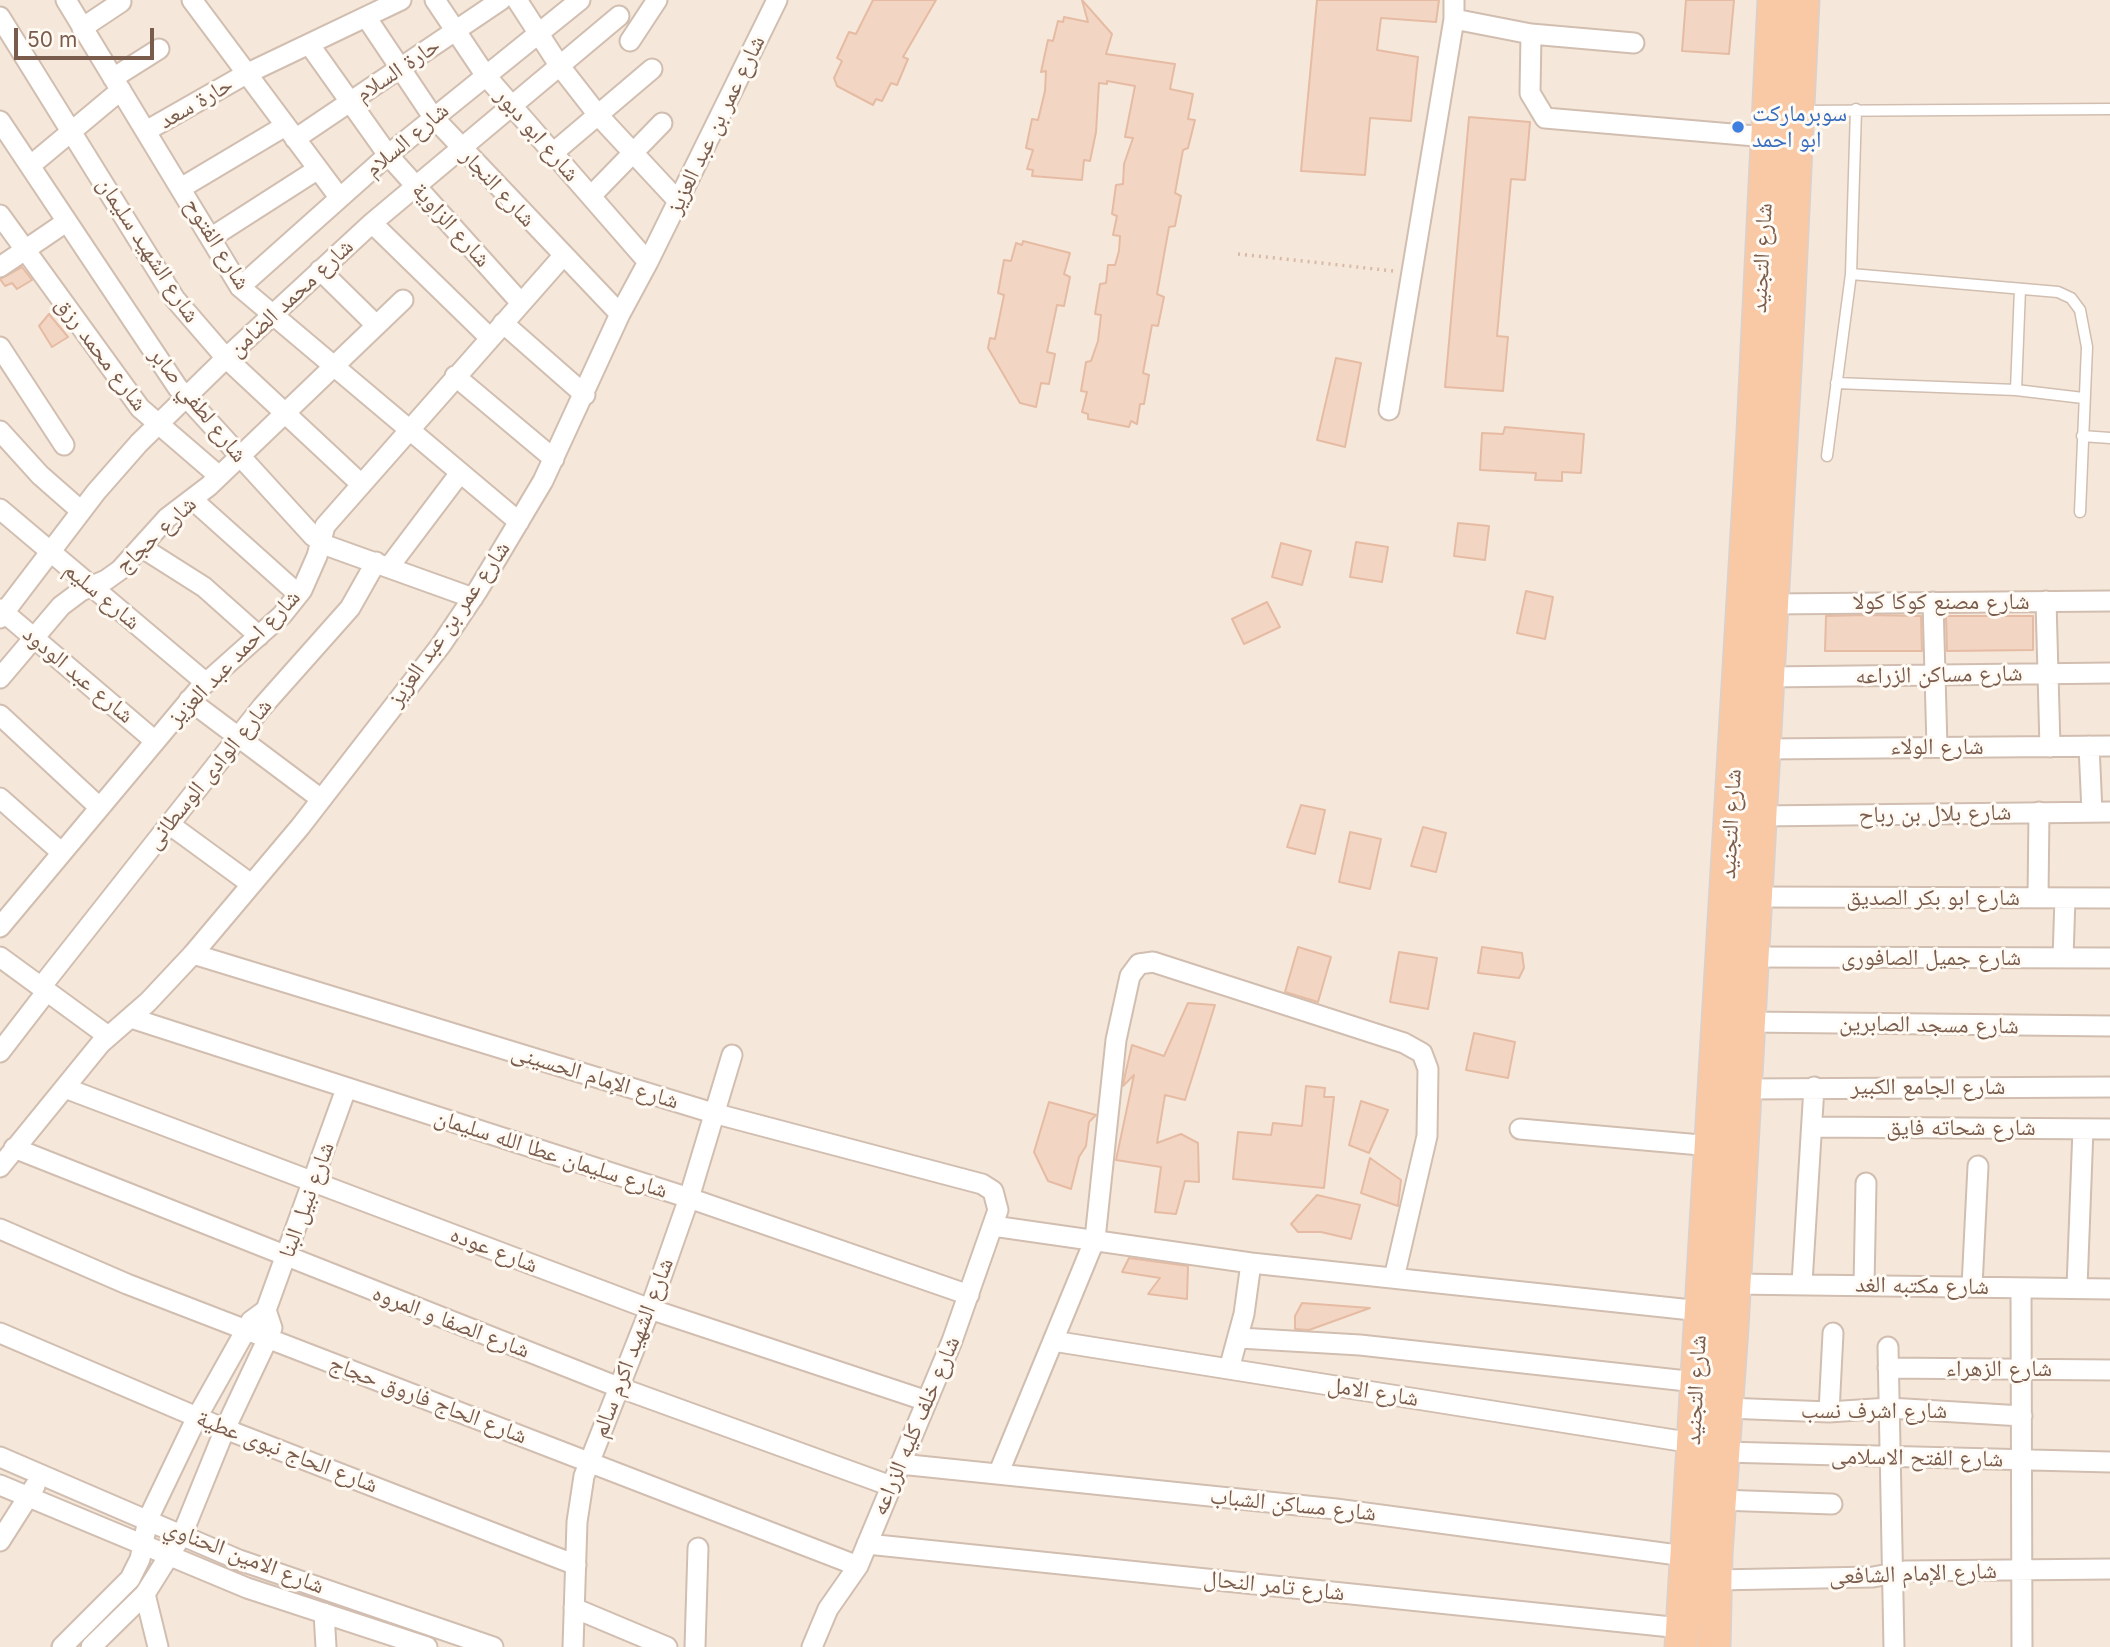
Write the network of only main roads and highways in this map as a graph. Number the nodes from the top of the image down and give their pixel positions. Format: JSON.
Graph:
{"nodes":[{"id":1,"x":1774,"y":0,"type":"edge"},
{"id":2,"x":1803,"y":0,"type":"edge"},
{"id":3,"x":1788,"y":105,"type":"junction"},
{"id":4,"x":1681,"y":1638,"type":"edge"},
{"id":5,"x":1714,"y":1647,"type":"edge"}],
"edges":[{"from":1,"to":3,"type":"highway","name":"شارع التجنيد"},
{"from":2,"to":3,"type":"highway","name":"شارع التجنيد"},
{"from":3,"to":4,"type":"highway","name":"شارع التجنيد"},
{"from":3,"to":5,"type":"highway","name":"شارع التجنيد"}]}
